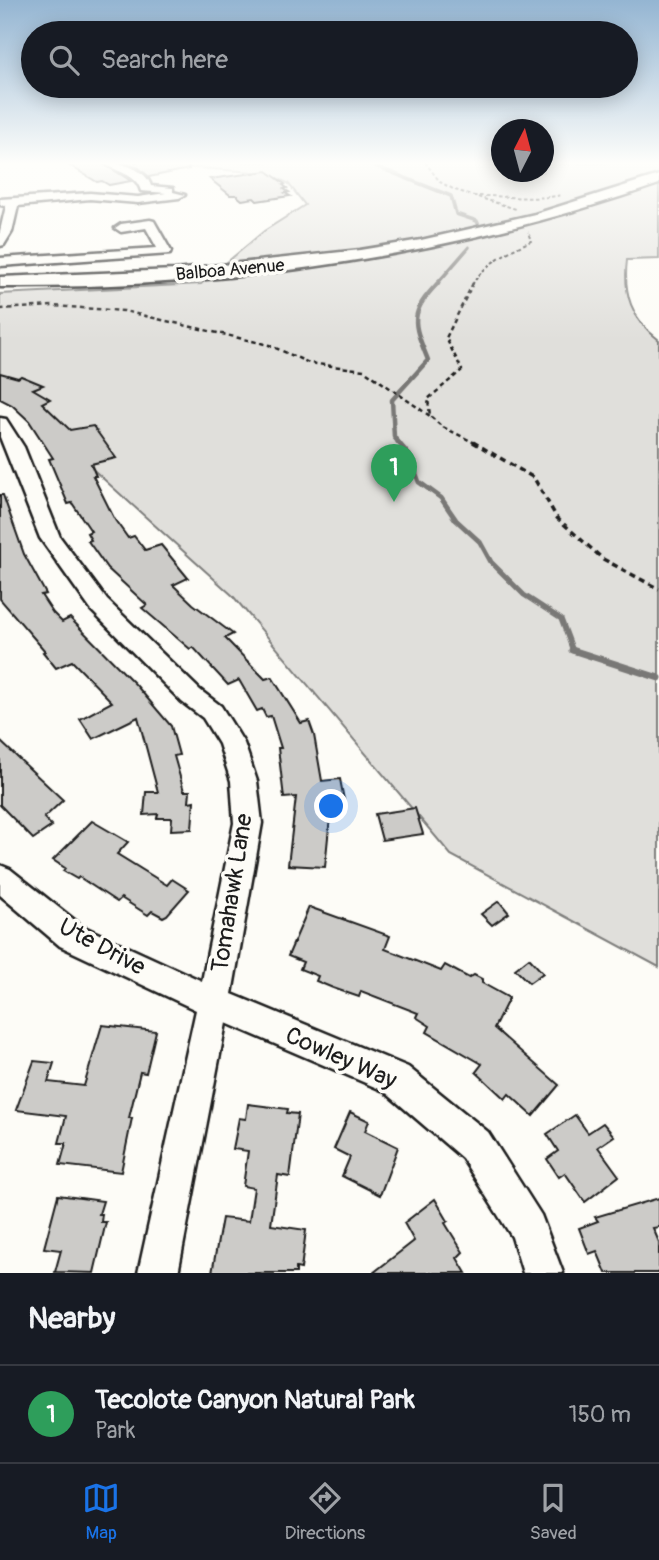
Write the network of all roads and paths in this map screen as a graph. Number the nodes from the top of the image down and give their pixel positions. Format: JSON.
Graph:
{"nodes":[{"id":1,"x":6,"y":221,"type":"edge"},
{"id":2,"x":527,"y":221,"type":"edge"},
{"id":3,"x":553,"y":221,"type":"edge"},
{"id":4,"x":121,"y":228,"type":"dead end"},
{"id":5,"x":527,"y":230,"type":"junction"},
{"id":6,"x":0,"y":242,"type":"edge"},
{"id":7,"x":2,"y":271,"type":"edge"},
{"id":8,"x":0,"y":290,"type":"edge"},
{"id":9,"x":0,"y":309,"type":"edge"},
{"id":10,"x":430,"y":416,"type":"junction"},
{"id":11,"x":0,"y":423,"type":"edge"},
{"id":12,"x":659,"y":589,"type":"edge"},
{"id":13,"x":0,"y":878,"type":"edge"},
{"id":14,"x":214,"y":1002,"type":"junction"},
{"id":15,"x":158,"y":1273,"type":"edge"},
{"id":16,"x":543,"y":1273,"type":"edge"}],
"edges":[{"from":1,"to":6,"type":"street"},
{"from":2,"to":7,"type":"main road","name":"Balboa Avenue"},
{"from":3,"to":5,"type":"main road","name":"Balboa Avenue"},
{"from":4,"to":7,"type":"street"},
{"from":5,"to":8,"type":"main road","name":"Balboa Avenue"},
{"from":5,"to":10,"type":"path"},
{"from":6,"to":7,"type":"street"},
{"from":9,"to":10,"type":"path"},
{"from":10,"to":12,"type":"path"},
{"from":11,"to":14,"type":"street","name":"Tomahawk Lane"},
{"from":13,"to":14,"type":"street","name":"Ute Drive"},
{"from":14,"to":15,"type":"street","name":"Tomahawk Lane"},
{"from":14,"to":16,"type":"street","name":"Cowley Way"}]}
